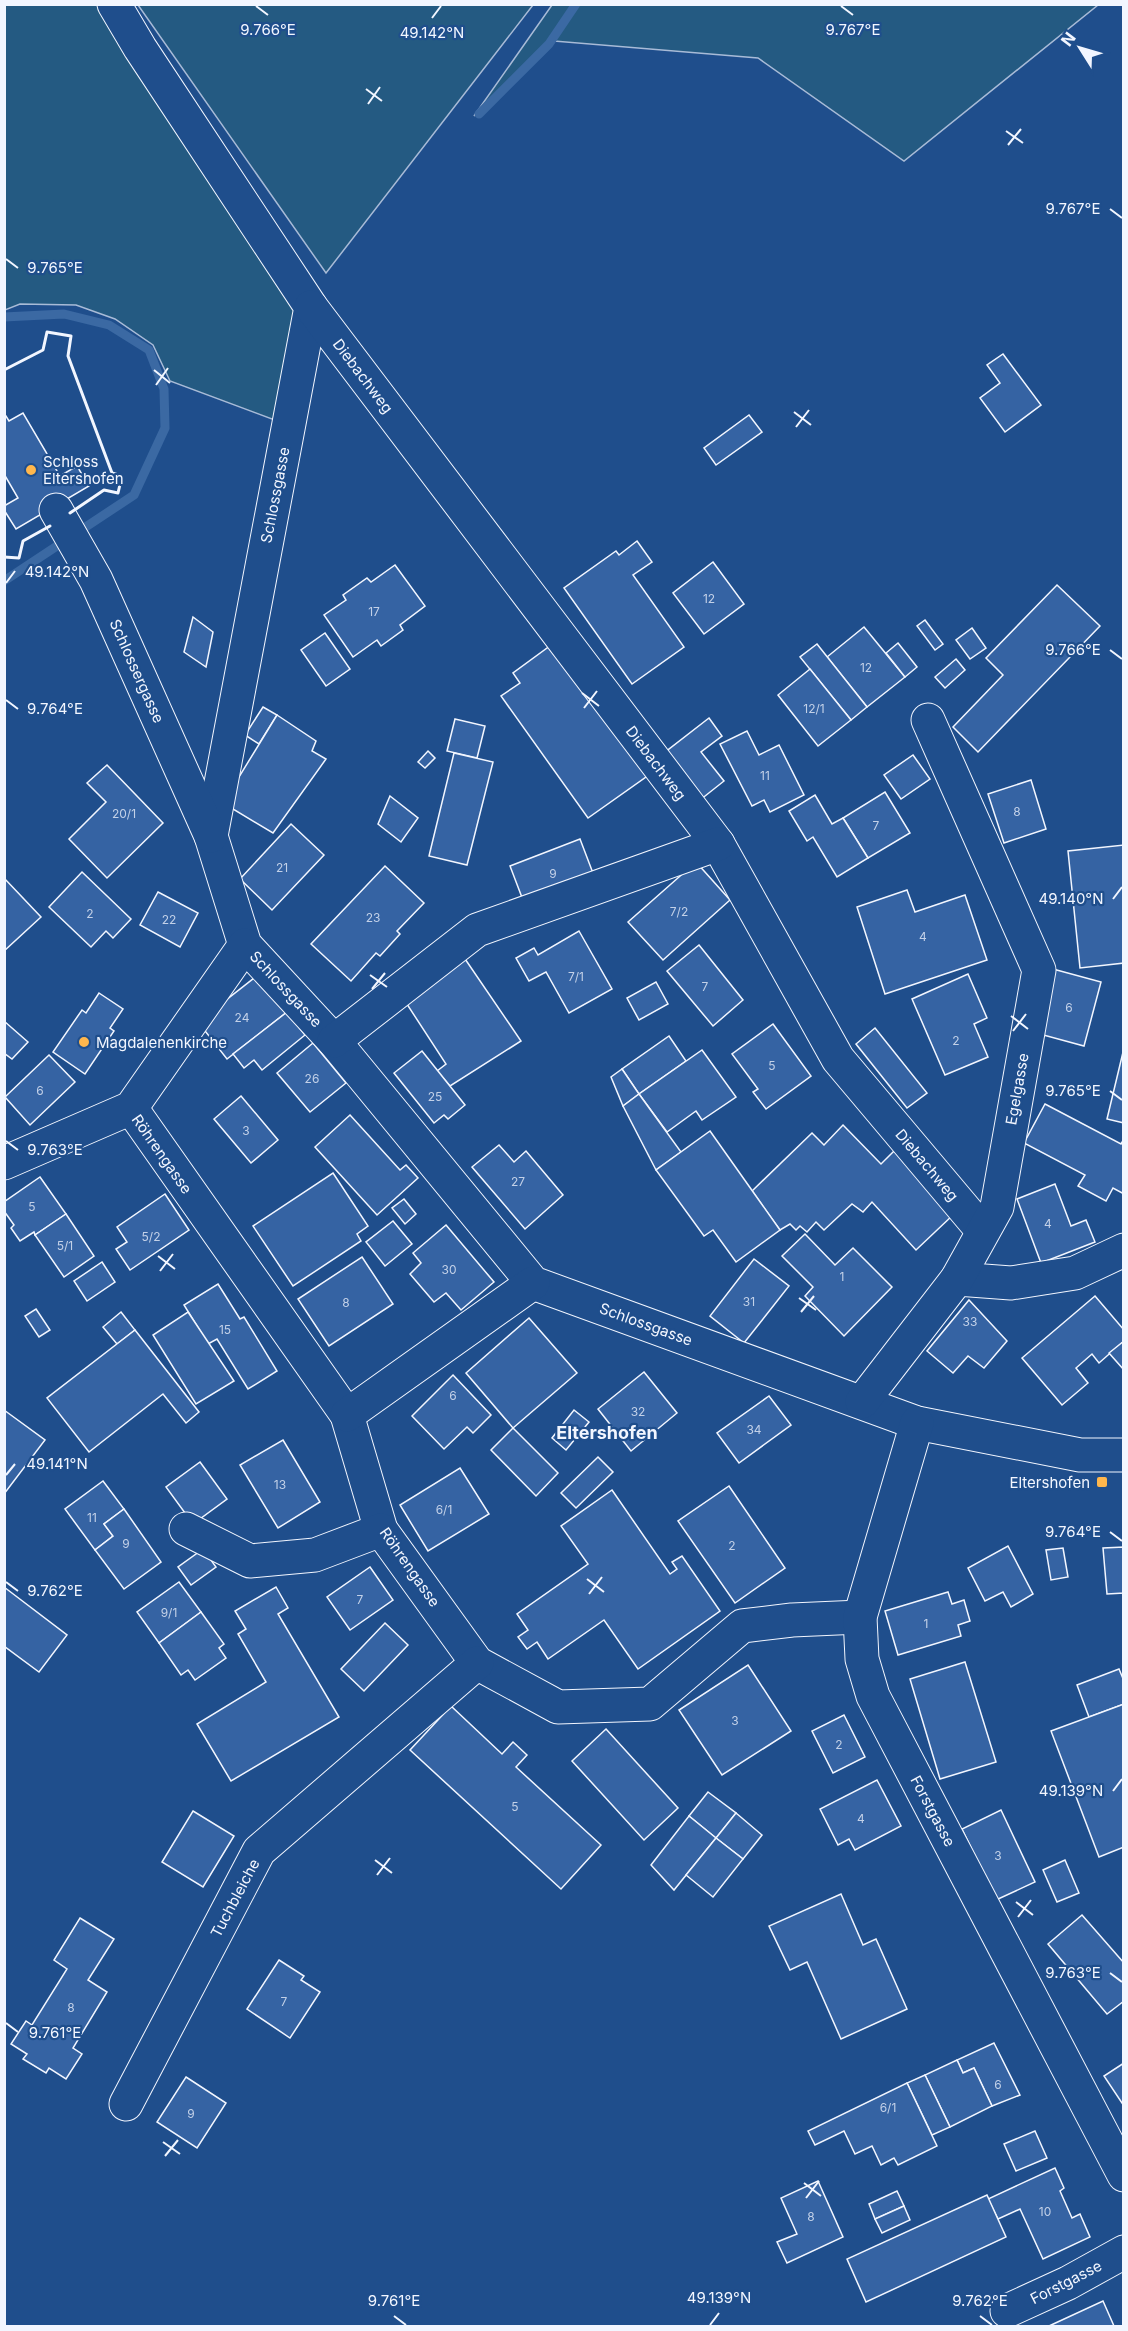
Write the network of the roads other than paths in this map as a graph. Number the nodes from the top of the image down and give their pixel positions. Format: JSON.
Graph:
{"nodes":[{"id":1,"x":114,"y":4,"type":"edge"},
{"id":2,"x":311,"y":307,"type":"junction"},
{"id":3,"x":61,"y":519,"type":"dead end"},
{"id":4,"x":928,"y":720,"type":"dead end"},
{"id":5,"x":210,"y":836,"type":"junction"},
{"id":6,"x":718,"y":844,"type":"junction"},
{"id":7,"x":245,"y":945,"type":"junction"},
{"id":8,"x":334,"y":1041,"type":"junction"},
{"id":9,"x":131,"y":1108,"type":"junction"},
{"id":10,"x":4,"y":1163,"type":"edge"},
{"id":11,"x":982,"y":1230,"type":"junction"},
{"id":12,"x":1124,"y":1250,"type":"edge"},
{"id":13,"x":957,"y":1279,"type":"junction"},
{"id":14,"x":533,"y":1283,"type":"junction"},
{"id":15,"x":862,"y":1402,"type":"junction"},
{"id":16,"x":347,"y":1415,"type":"junction"},
{"id":17,"x":917,"y":1423,"type":"junction"},
{"id":18,"x":1124,"y":1455,"type":"edge"},
{"id":19,"x":186,"y":1529,"type":"dead end"},
{"id":20,"x":381,"y":1530,"type":"junction"},
{"id":21,"x":860,"y":1617,"type":"junction"},
{"id":22,"x":477,"y":1663,"type":"junction"},
{"id":23,"x":126,"y":2104,"type":"dead end"},
{"id":24,"x":1124,"y":2175,"type":"edge"},
{"id":25,"x":1124,"y":2252,"type":"edge"},
{"id":26,"x":1007,"y":2311,"type":"dead end"}],
"edges":[{"from":1,"to":2,"type":"street"},
{"from":2,"to":5,"type":"street","name":"Schlossgasse"},
{"from":2,"to":6,"type":"street","name":"Diebachweg"},
{"from":3,"to":5,"type":"street","name":"Schlossergasse"},
{"from":4,"to":11,"type":"street","name":"Egelgasse"},
{"from":5,"to":7,"type":"street","name":"Schlossgasse"},
{"from":6,"to":8,"type":"street"},
{"from":6,"to":11,"type":"street","name":"Diebachweg"},
{"from":7,"to":8,"type":"street","name":"Schlossgasse"},
{"from":7,"to":9,"type":"street"},
{"from":8,"to":14,"type":"street","name":"Schlossgasse"},
{"from":9,"to":10,"type":"street"},
{"from":9,"to":16,"type":"street","name":"Röhrengasse"},
{"from":11,"to":13,"type":"street","name":"Egelgasse"},
{"from":12,"to":13,"type":"street"},
{"from":13,"to":15,"type":"street","name":"Egelgasse"},
{"from":14,"to":15,"type":"street","name":"Schlossgasse"},
{"from":14,"to":16,"type":"street"},
{"from":15,"to":17,"type":"street","name":"Schlossgasse"},
{"from":16,"to":20,"type":"street","name":"Röhrengasse"},
{"from":17,"to":18,"type":"street","name":"Schlossgasse"},
{"from":17,"to":21,"type":"street","name":"Forstgasse"},
{"from":19,"to":20,"type":"street"},
{"from":20,"to":22,"type":"street","name":"Röhrengasse"},
{"from":21,"to":22,"type":"street","name":"Röhrengasse"},
{"from":21,"to":24,"type":"street","name":"Forstgasse"},
{"from":22,"to":23,"type":"street","name":"Tuchbleiche"},
{"from":25,"to":26,"type":"street","name":"Forstgasse"}]}
